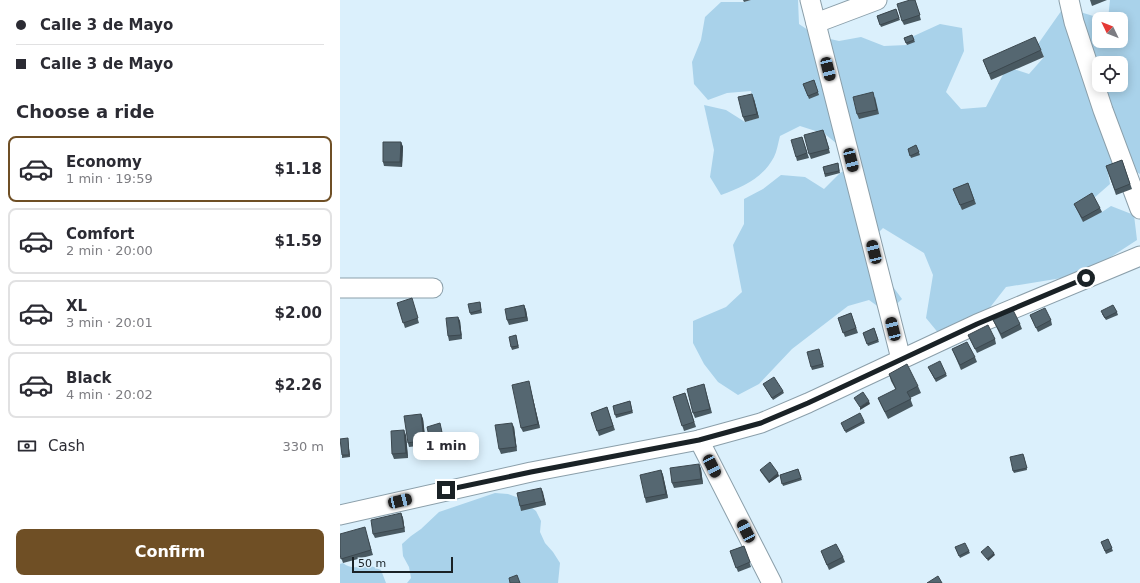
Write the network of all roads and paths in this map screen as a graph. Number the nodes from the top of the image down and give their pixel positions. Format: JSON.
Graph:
{"nodes":[{"id":1,"x":810,"y":0,"type":"edge"},
{"id":2,"x":877,"y":0,"type":"edge"},
{"id":3,"x":1069,"y":0,"type":"edge"},
{"id":4,"x":816,"y":23,"type":"junction"},
{"id":5,"x":1140,"y":209,"type":"edge"},
{"id":6,"x":1140,"y":256,"type":"edge"},
{"id":7,"x":340,"y":288,"type":"edge"},
{"id":8,"x":433,"y":288,"type":"dead end"},
{"id":9,"x":901,"y":359,"type":"junction"},
{"id":10,"x":699,"y":440,"type":"junction"},
{"id":11,"x":340,"y":515,"type":"edge"},
{"id":12,"x":772,"y":583,"type":"edge"}],
"edges":[{"from":1,"to":4,"type":"street"},
{"from":2,"to":4,"type":"street"},
{"from":3,"to":5,"type":"street"},
{"from":4,"to":9,"type":"street"},
{"from":6,"to":9,"type":"street"},
{"from":7,"to":8,"type":"street"},
{"from":9,"to":10,"type":"street"},
{"from":10,"to":11,"type":"street"},
{"from":10,"to":12,"type":"street"}]}
